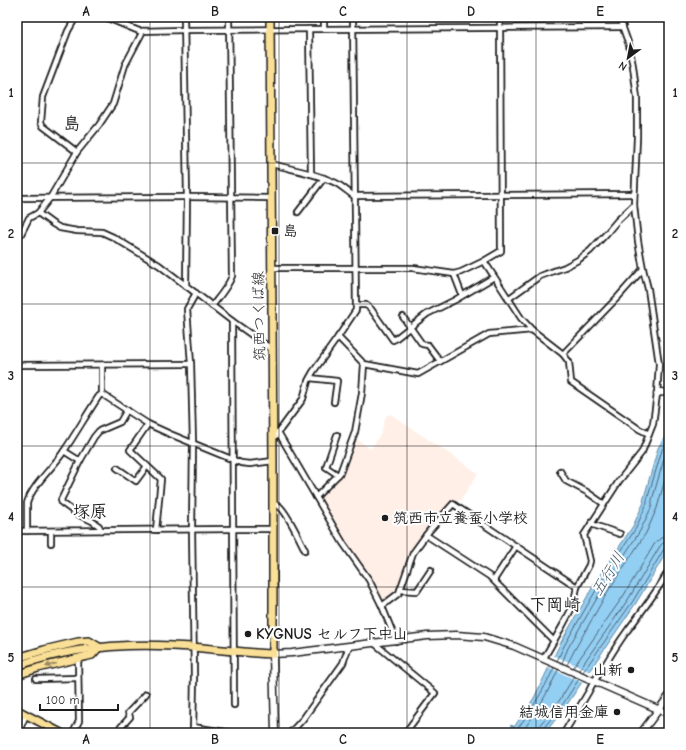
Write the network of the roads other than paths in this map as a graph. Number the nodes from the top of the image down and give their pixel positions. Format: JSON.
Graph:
{"nodes":[{"id":1,"x":76,"y":17,"type":"edge"},
{"id":2,"x":105,"y":17,"type":"edge"},
{"id":3,"x":184,"y":17,"type":"edge"},
{"id":4,"x":229,"y":17,"type":"edge"},
{"id":5,"x":270,"y":17,"type":"edge"},
{"id":6,"x":324,"y":17,"type":"edge"},
{"id":7,"x":354,"y":17,"type":"edge"},
{"id":8,"x":500,"y":17,"type":"edge"},
{"id":9,"x":618,"y":17,"type":"edge"},
{"id":10,"x":623,"y":27,"type":"junction"},
{"id":11,"x":500,"y":28,"type":"junction"},
{"id":12,"x":309,"y":29,"type":"junction"},
{"id":13,"x":324,"y":29,"type":"junction"},
{"id":14,"x":354,"y":29,"type":"junction"},
{"id":15,"x":184,"y":30,"type":"junction"},
{"id":16,"x":228,"y":30,"type":"junction"},
{"id":17,"x":270,"y":30,"type":"junction"},
{"id":18,"x":143,"y":31,"type":"junction"},
{"id":19,"x":77,"y":152,"type":"junction"},
{"id":20,"x":272,"y":164,"type":"junction"},
{"id":21,"x":311,"y":174,"type":"junction"},
{"id":22,"x":324,"y":178,"type":"junction"},
{"id":23,"x":634,"y":194,"type":"junction"},
{"id":24,"x":501,"y":195,"type":"junction"},
{"id":25,"x":354,"y":196,"type":"junction"},
{"id":26,"x":187,"y":197,"type":"junction"},
{"id":27,"x":230,"y":197,"type":"junction"},
{"id":28,"x":17,"y":198,"type":"edge"},
{"id":29,"x":50,"y":198,"type":"junction"},
{"id":30,"x":272,"y":198,"type":"junction"},
{"id":31,"x":634,"y":205,"type":"junction"},
{"id":32,"x":298,"y":212,"type":"dead end"},
{"id":33,"x":38,"y":213,"type":"junction"},
{"id":34,"x":17,"y":234,"type":"edge"},
{"id":35,"x":484,"y":261,"type":"junction"},
{"id":36,"x":272,"y":268,"type":"junction"},
{"id":37,"x":355,"y":268,"type":"junction"},
{"id":38,"x":643,"y":268,"type":"junction"},
{"id":39,"x":454,"y":274,"type":"junction"},
{"id":40,"x":494,"y":277,"type":"junction"},
{"id":41,"x":186,"y":286,"type":"junction"},
{"id":42,"x":196,"y":293,"type":"junction"},
{"id":43,"x":462,"y":295,"type":"junction"},
{"id":44,"x":508,"y":299,"type":"junction"},
{"id":45,"x":356,"y":305,"type":"junction"},
{"id":46,"x":212,"y":306,"type":"junction"},
{"id":47,"x":403,"y":317,"type":"dead end"},
{"id":48,"x":232,"y":321,"type":"junction"},
{"id":49,"x":410,"y":327,"type":"junction"},
{"id":50,"x":532,"y":330,"type":"junction"},
{"id":51,"x":338,"y":337,"type":"junction"},
{"id":52,"x":273,"y":350,"type":"junction"},
{"id":53,"x":563,"y":354,"type":"junction"},
{"id":54,"x":440,"y":361,"type":"junction"},
{"id":55,"x":191,"y":364,"type":"junction"},
{"id":56,"x":364,"y":364,"type":"junction"},
{"id":57,"x":17,"y":365,"type":"edge"},
{"id":58,"x":102,"y":365,"type":"junction"},
{"id":59,"x":310,"y":378,"type":"junction"},
{"id":60,"x":658,"y":393,"type":"junction"},
{"id":61,"x":669,"y":393,"type":"edge"},
{"id":62,"x":102,"y":394,"type":"junction"},
{"id":63,"x":334,"y":402,"type":"dead end"},
{"id":64,"x":127,"y":410,"type":"junction"},
{"id":65,"x":148,"y":424,"type":"junction"},
{"id":66,"x":278,"y":432,"type":"junction"},
{"id":67,"x":649,"y":434,"type":"junction"},
{"id":68,"x":337,"y":435,"type":"dead end"},
{"id":69,"x":273,"y":439,"type":"junction"},
{"id":70,"x":193,"y":443,"type":"junction"},
{"id":71,"x":64,"y":451,"type":"junction"},
{"id":72,"x":233,"y":460,"type":"junction"},
{"id":73,"x":80,"y":461,"type":"junction"},
{"id":74,"x":273,"y":461,"type":"junction"},
{"id":75,"x":147,"y":466,"type":"junction"},
{"id":76,"x":117,"y":468,"type":"dead end"},
{"id":77,"x":560,"y":472,"type":"dead end"},
{"id":78,"x":338,"y":475,"type":"junction"},
{"id":79,"x":316,"y":496,"type":"junction"},
{"id":80,"x":604,"y":504,"type":"junction"},
{"id":81,"x":273,"y":505,"type":"junction"},
{"id":82,"x":591,"y":524,"type":"junction"},
{"id":83,"x":192,"y":529,"type":"junction"},
{"id":84,"x":233,"y":529,"type":"junction"},
{"id":85,"x":273,"y":529,"type":"junction"},
{"id":86,"x":101,"y":530,"type":"junction"},
{"id":87,"x":156,"y":530,"type":"junction"},
{"id":88,"x":17,"y":531,"type":"edge"},
{"id":89,"x":27,"y":531,"type":"junction"},
{"id":90,"x":51,"y":531,"type":"junction"},
{"id":91,"x":620,"y":534,"type":"dead end"},
{"id":92,"x":426,"y":535,"type":"junction"},
{"id":93,"x":51,"y":543,"type":"dead end"},
{"id":94,"x":516,"y":546,"type":"junction"},
{"id":95,"x":306,"y":550,"type":"dead end"},
{"id":96,"x":431,"y":570,"type":"dead end"},
{"id":97,"x":669,"y":570,"type":"edge"},
{"id":98,"x":494,"y":580,"type":"junction"},
{"id":99,"x":577,"y":587,"type":"junction"},
{"id":100,"x":400,"y":590,"type":"junction"},
{"id":101,"x":382,"y":606,"type":"junction"},
{"id":102,"x":396,"y":641,"type":"junction"},
{"id":103,"x":554,"y":641,"type":"junction"},
{"id":104,"x":374,"y":643,"type":"junction"},
{"id":105,"x":349,"y":646,"type":"junction"},
{"id":106,"x":99,"y":647,"type":"junction"},
{"id":107,"x":194,"y":647,"type":"junction"},
{"id":108,"x":234,"y":651,"type":"junction"},
{"id":109,"x":273,"y":654,"type":"junction"},
{"id":110,"x":17,"y":658,"type":"edge"},
{"id":111,"x":78,"y":658,"type":"junction"},
{"id":112,"x":545,"y":659,"type":"junction"},
{"id":113,"x":17,"y":666,"type":"edge"},
{"id":114,"x":17,"y":675,"type":"edge"},
{"id":115,"x":78,"y":678,"type":"junction"},
{"id":116,"x":36,"y":679,"type":"dead end"},
{"id":117,"x":593,"y":680,"type":"junction"},
{"id":118,"x":146,"y":694,"type":"dead end"},
{"id":119,"x":669,"y":696,"type":"edge"},
{"id":120,"x":234,"y":705,"type":"dead end"},
{"id":121,"x":659,"y":709,"type":"junction"},
{"id":122,"x":17,"y":710,"type":"edge"},
{"id":123,"x":669,"y":714,"type":"edge"},
{"id":124,"x":26,"y":715,"type":"junction"},
{"id":125,"x":193,"y":727,"type":"junction"},
{"id":126,"x":18,"y":733,"type":"edge"},
{"id":127,"x":61,"y":733,"type":"edge"},
{"id":128,"x":73,"y":733,"type":"edge"},
{"id":129,"x":120,"y":733,"type":"edge"},
{"id":130,"x":193,"y":733,"type":"edge"},
{"id":131,"x":232,"y":733,"type":"edge"},
{"id":132,"x":275,"y":733,"type":"edge"},
{"id":133,"x":290,"y":733,"type":"edge"},
{"id":134,"x":405,"y":733,"type":"edge"},
{"id":135,"x":564,"y":733,"type":"edge"},
{"id":136,"x":642,"y":733,"type":"edge"}],
"edges":[{"from":1,"to":19,"type":"street"},
{"from":2,"to":18,"type":"street"},
{"from":3,"to":15,"type":"street"},
{"from":4,"to":16,"type":"street"},
{"from":5,"to":17,"type":"main road","name":"筑西つくば線"},
{"from":6,"to":13,"type":"street"},
{"from":7,"to":14,"type":"street"},
{"from":8,"to":11,"type":"street"},
{"from":9,"to":10,"type":"street"},
{"from":10,"to":11,"type":"street"},
{"from":10,"to":23,"type":"street"},
{"from":11,"to":14,"type":"street"},
{"from":11,"to":24,"type":"street"},
{"from":12,"to":13,"type":"street"},
{"from":12,"to":17,"type":"street"},
{"from":12,"to":21,"type":"street"},
{"from":13,"to":14,"type":"street"},
{"from":14,"to":25,"type":"street"},
{"from":15,"to":16,"type":"street"},
{"from":15,"to":18,"type":"street"},
{"from":15,"to":26,"type":"street"},
{"from":16,"to":17,"type":"street"},
{"from":16,"to":27,"type":"street"},
{"from":17,"to":20,"type":"main road","name":"筑西つくば線"},
{"from":18,"to":19,"type":"street"},
{"from":19,"to":29,"type":"street"},
{"from":20,"to":21,"type":"street"},
{"from":20,"to":30,"type":"main road","name":"筑西つくば線"},
{"from":21,"to":22,"type":"street"},
{"from":22,"to":25,"type":"street"},
{"from":22,"to":32,"type":"street"},
{"from":23,"to":24,"type":"street"},
{"from":23,"to":31,"type":"street"},
{"from":24,"to":25,"type":"street"},
{"from":24,"to":35,"type":"street"},
{"from":25,"to":37,"type":"street"},
{"from":26,"to":27,"type":"street"},
{"from":26,"to":29,"type":"street"},
{"from":26,"to":41,"type":"street"},
{"from":27,"to":30,"type":"street"},
{"from":27,"to":46,"type":"street"},
{"from":28,"to":29,"type":"street"},
{"from":29,"to":33,"type":"street"},
{"from":30,"to":36,"type":"main road","name":"筑西つくば線"},
{"from":31,"to":38,"type":"street"},
{"from":31,"to":44,"type":"street"},
{"from":33,"to":34,"type":"street"},
{"from":33,"to":41,"type":"street"},
{"from":35,"to":39,"type":"street"},
{"from":35,"to":40,"type":"street"},
{"from":36,"to":37,"type":"street"},
{"from":36,"to":52,"type":"main road","name":"筑西つくば線"},
{"from":37,"to":39,"type":"street"},
{"from":37,"to":45,"type":"street"},
{"from":38,"to":53,"type":"street"},
{"from":38,"to":60,"type":"street"},
{"from":39,"to":43,"type":"street"},
{"from":40,"to":43,"type":"street"},
{"from":40,"to":44,"type":"street"},
{"from":41,"to":42,"type":"street"},
{"from":42,"to":46,"type":"street"},
{"from":42,"to":55,"type":"street"},
{"from":43,"to":49,"type":"street"},
{"from":44,"to":50,"type":"street"},
{"from":45,"to":49,"type":"street"},
{"from":45,"to":51,"type":"street"},
{"from":46,"to":48,"type":"street"},
{"from":47,"to":49,"type":"street"},
{"from":48,"to":52,"type":"street"},
{"from":48,"to":72,"type":"street"},
{"from":49,"to":54,"type":"street"},
{"from":50,"to":53,"type":"street"},
{"from":50,"to":54,"type":"street"},
{"from":51,"to":56,"type":"street"},
{"from":51,"to":59,"type":"street"},
{"from":52,"to":69,"type":"main road","name":"筑西つくば線"},
{"from":53,"to":67,"type":"street"},
{"from":54,"to":56,"type":"street"},
{"from":55,"to":58,"type":"street"},
{"from":55,"to":70,"type":"street"},
{"from":56,"to":78,"type":"street"},
{"from":57,"to":58,"type":"street"},
{"from":58,"to":62,"type":"street"},
{"from":59,"to":63,"type":"street"},
{"from":59,"to":66,"type":"street"},
{"from":60,"to":61,"type":"street"},
{"from":60,"to":67,"type":"street"},
{"from":62,"to":64,"type":"street"},
{"from":62,"to":71,"type":"street"},
{"from":64,"to":65,"type":"street"},
{"from":64,"to":73,"type":"street"},
{"from":65,"to":70,"type":"street"},
{"from":65,"to":75,"type":"street"},
{"from":66,"to":69,"type":"street"},
{"from":66,"to":79,"type":"street"},
{"from":67,"to":80,"type":"street"},
{"from":68,"to":78,"type":"street"},
{"from":69,"to":74,"type":"main road","name":"筑西つくば線"},
{"from":70,"to":72,"type":"street"},
{"from":70,"to":83,"type":"street"},
{"from":71,"to":73,"type":"street"},
{"from":71,"to":89,"type":"street"},
{"from":72,"to":74,"type":"street"},
{"from":72,"to":84,"type":"street"},
{"from":73,"to":86,"type":"street"},
{"from":74,"to":81,"type":"main road","name":"筑西つくば線"},
{"from":75,"to":76,"type":"street"},
{"from":75,"to":87,"type":"street"},
{"from":77,"to":80,"type":"street"},
{"from":78,"to":79,"type":"street"},
{"from":79,"to":101,"type":"street"},
{"from":80,"to":82,"type":"street"},
{"from":81,"to":85,"type":"main road","name":"筑西つくば線"},
{"from":81,"to":95,"type":"street"},
{"from":82,"to":91,"type":"street"},
{"from":82,"to":99,"type":"street"},
{"from":83,"to":84,"type":"street"},
{"from":83,"to":87,"type":"street"},
{"from":83,"to":107,"type":"street"},
{"from":84,"to":85,"type":"street"},
{"from":84,"to":108,"type":"street"},
{"from":85,"to":109,"type":"main road","name":"筑西つくば線"},
{"from":86,"to":87,"type":"street"},
{"from":86,"to":90,"type":"street"},
{"from":88,"to":89,"type":"street"},
{"from":89,"to":90,"type":"street"},
{"from":90,"to":93,"type":"street"},
{"from":92,"to":94,"type":"street"},
{"from":92,"to":98,"type":"street"},
{"from":92,"to":100,"type":"street"},
{"from":94,"to":98,"type":"street"},
{"from":94,"to":99,"type":"street"},
{"from":96,"to":100,"type":"street"},
{"from":97,"to":117,"type":"street"},
{"from":98,"to":103,"type":"street"},
{"from":99,"to":103,"type":"street"},
{"from":100,"to":101,"type":"street"},
{"from":101,"to":102,"type":"street"},
{"from":102,"to":104,"type":"street"},
{"from":102,"to":112,"type":"street"},
{"from":103,"to":112,"type":"street"},
{"from":104,"to":105,"type":"street"},
{"from":104,"to":134,"type":"street"},
{"from":105,"to":109,"type":"street"},
{"from":105,"to":133,"type":"street"},
{"from":106,"to":107,"type":"main road"},
{"from":106,"to":110,"type":"main road"},
{"from":106,"to":111,"type":"main road"},
{"from":106,"to":113,"type":"main road"},
{"from":107,"to":108,"type":"main road"},
{"from":107,"to":125,"type":"street"},
{"from":108,"to":109,"type":"main road"},
{"from":108,"to":120,"type":"street"},
{"from":109,"to":132,"type":"street"},
{"from":111,"to":114,"type":"main road","one_way":true},
{"from":111,"to":115,"type":"street"},
{"from":112,"to":117,"type":"street"},
{"from":115,"to":116,"type":"street"},
{"from":115,"to":128,"type":"street"},
{"from":117,"to":121,"type":"street"},
{"from":117,"to":135,"type":"street"},
{"from":118,"to":129,"type":"street"},
{"from":119,"to":121,"type":"street"},
{"from":121,"to":123,"type":"street"},
{"from":121,"to":136,"type":"street"},
{"from":122,"to":124,"type":"main road"},
{"from":124,"to":126,"type":"street"},
{"from":124,"to":127,"type":"main road"},
{"from":125,"to":130,"type":"street"},
{"from":125,"to":131,"type":"street"}]}
